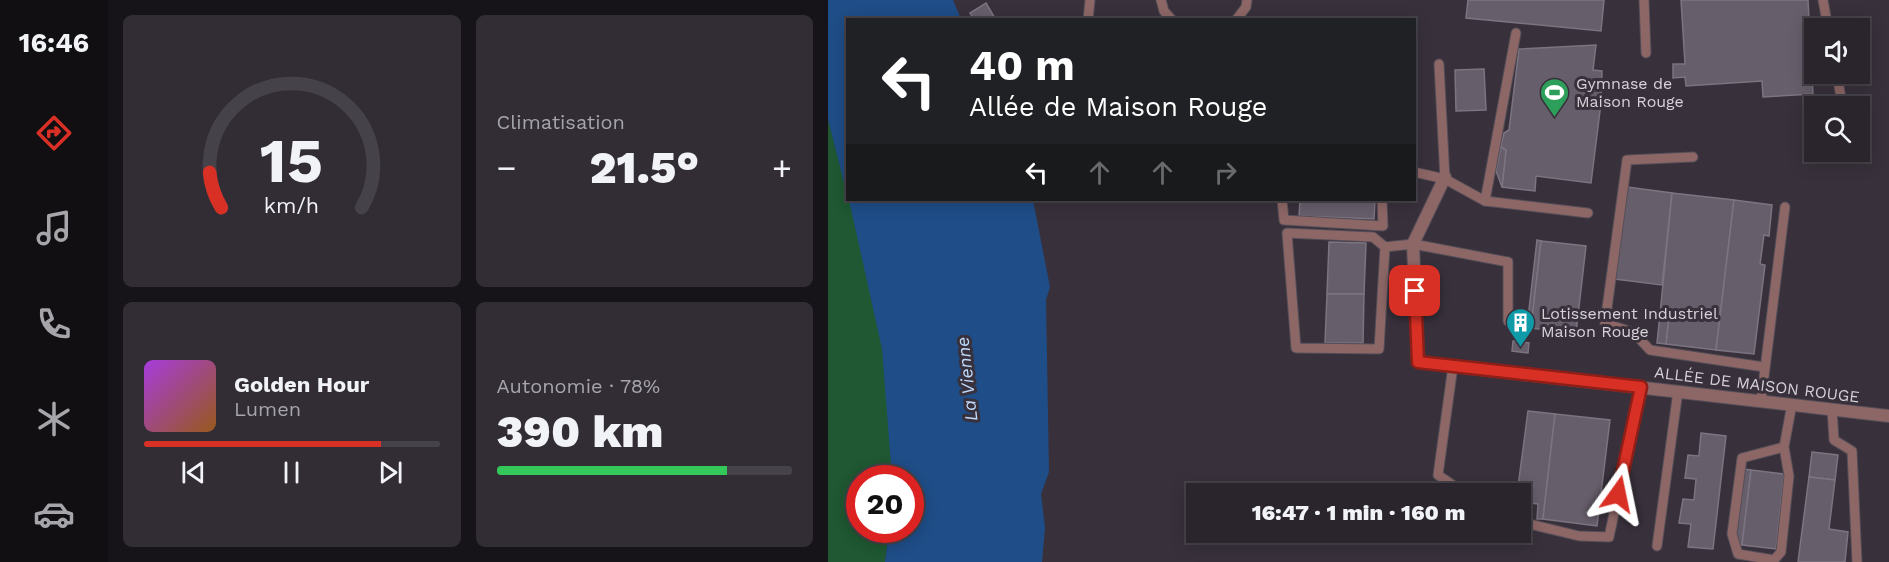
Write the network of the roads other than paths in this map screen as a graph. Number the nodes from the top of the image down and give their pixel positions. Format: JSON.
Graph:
{"nodes":[{"id":1,"x":1090,"y":0,"type":"edge"},
{"id":2,"x":1161,"y":0,"type":"edge"},
{"id":3,"x":1246,"y":0,"type":"edge"},
{"id":4,"x":1644,"y":0,"type":"edge"},
{"id":5,"x":1823,"y":0,"type":"edge"},
{"id":6,"x":1088,"y":18,"type":"edge"},
{"id":7,"x":1170,"y":18,"type":"edge"},
{"id":8,"x":1238,"y":18,"type":"edge"},
{"id":9,"x":1826,"y":18,"type":"edge"},
{"id":10,"x":1516,"y":33,"type":"dead end"},
{"id":11,"x":1646,"y":53,"type":"dead end"},
{"id":12,"x":1439,"y":64,"type":"dead end"},
{"id":13,"x":1693,"y":157,"type":"dead end"},
{"id":14,"x":1416,"y":172,"type":"edge"},
{"id":15,"x":1445,"y":178,"type":"junction"},
{"id":16,"x":1282,"y":201,"type":"edge"},
{"id":17,"x":1382,"y":201,"type":"edge"},
{"id":18,"x":1485,"y":201,"type":"junction"},
{"id":19,"x":1785,"y":207,"type":"dead end"},
{"id":20,"x":1588,"y":213,"type":"dead end"},
{"id":21,"x":1413,"y":244,"type":"junction"},
{"id":22,"x":1385,"y":247,"type":"junction"},
{"id":23,"x":1508,"y":321,"type":"dead end"},
{"id":24,"x":1454,"y":366,"type":"junction"},
{"id":25,"x":1764,"y":367,"type":"junction"},
{"id":26,"x":1641,"y":387,"type":"junction"},
{"id":27,"x":1678,"y":391,"type":"junction"},
{"id":28,"x":1761,"y":401,"type":"junction"},
{"id":29,"x":1792,"y":404,"type":"junction"},
{"id":30,"x":1832,"y":409,"type":"junction"},
{"id":31,"x":1889,"y":416,"type":"edge"},
{"id":32,"x":1784,"y":447,"type":"junction"},
{"id":33,"x":1450,"y":483,"type":"edge"},
{"id":34,"x":1531,"y":524,"type":"edge"},
{"id":35,"x":1657,"y":546,"type":"dead end"},
{"id":36,"x":1857,"y":562,"type":"edge"}],
"edges":[{"from":1,"to":6,"type":"lane"},
{"from":2,"to":7,"type":"lane"},
{"from":3,"to":8,"type":"lane"},
{"from":4,"to":11,"type":"lane"},
{"from":5,"to":9,"type":"lane"},
{"from":10,"to":18,"type":"lane"},
{"from":12,"to":15,"type":"lane"},
{"from":13,"to":25,"type":"lane"},
{"from":14,"to":15,"type":"lane"},
{"from":15,"to":18,"type":"lane"},
{"from":15,"to":21,"type":"street","name":"ALLÉE DE MAISON ROUGE"},
{"from":16,"to":17,"type":"lane"},
{"from":18,"to":20,"type":"lane"},
{"from":19,"to":25,"type":"lane"},
{"from":21,"to":22,"type":"lane"},
{"from":21,"to":23,"type":"lane"},
{"from":21,"to":24,"type":"street","name":"ALLÉE DE MAISON ROUGE"},
{"from":22,"to":22,"type":"lane"},
{"from":24,"to":26,"type":"street","name":"ALLÉE DE MAISON ROUGE"},
{"from":24,"to":33,"type":"lane"},
{"from":25,"to":28,"type":"lane"},
{"from":26,"to":27,"type":"street","name":"ALLÉE DE MAISON ROUGE"},
{"from":26,"to":34,"type":"lane"},
{"from":27,"to":28,"type":"street","name":"ALLÉE DE MAISON ROUGE"},
{"from":27,"to":35,"type":"lane"},
{"from":28,"to":29,"type":"street","name":"ALLÉE DE MAISON ROUGE"},
{"from":29,"to":30,"type":"street","name":"ALLÉE DE MAISON ROUGE"},
{"from":29,"to":32,"type":"lane"},
{"from":30,"to":31,"type":"street","name":"ALLÉE DE MAISON ROUGE"},
{"from":30,"to":36,"type":"lane"},
{"from":32,"to":32,"type":"lane"}]}
